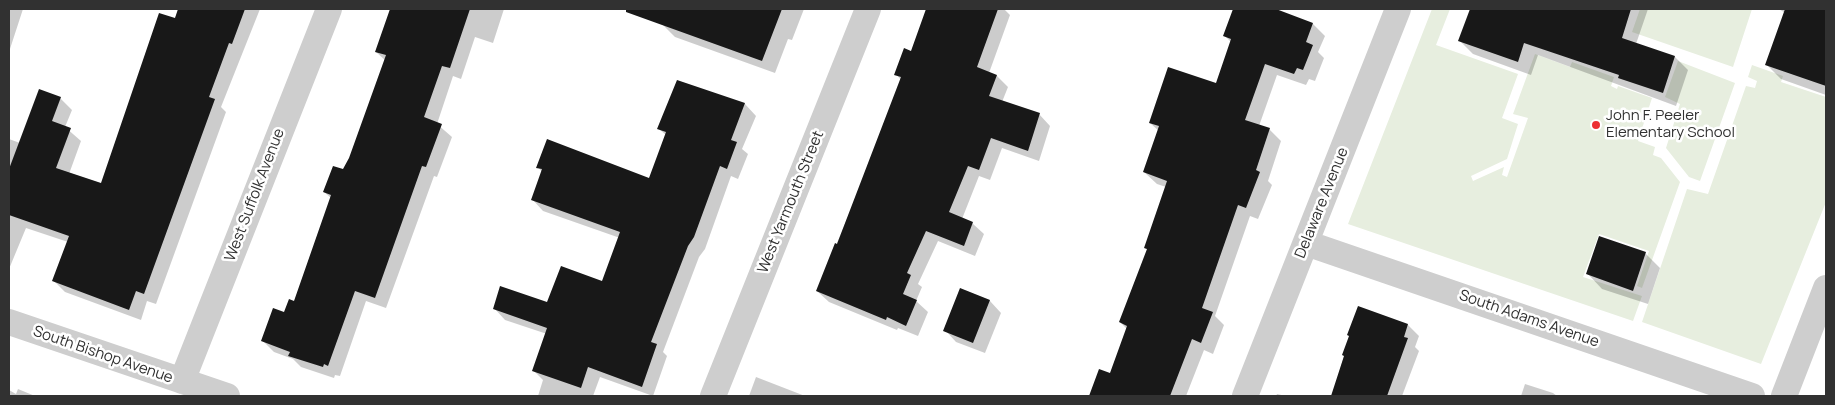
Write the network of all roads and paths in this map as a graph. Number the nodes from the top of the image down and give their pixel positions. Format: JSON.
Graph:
{"nodes":[{"id":1,"x":329,"y":9,"type":"edge"},
{"id":2,"x":868,"y":9,"type":"edge"},
{"id":3,"x":1395,"y":10,"type":"edge"},
{"id":4,"x":1306,"y":243,"type":"junction"},
{"id":5,"x":1826,"y":288,"type":"edge"},
{"id":6,"x":9,"y":322,"type":"edge"},
{"id":7,"x":182,"y":382,"type":"junction"},
{"id":8,"x":227,"y":396,"type":"edge"},
{"id":9,"x":713,"y":396,"type":"edge"},
{"id":10,"x":1244,"y":396,"type":"edge"},
{"id":11,"x":1752,"y":396,"type":"edge"},
{"id":12,"x":1784,"y":396,"type":"edge"}],
"edges":[{"from":1,"to":7,"type":"street","name":"West Suffolk Avenue"},
{"from":2,"to":9,"type":"street","name":"West Yarmouth Street"},
{"from":3,"to":4,"type":"street","name":"Delaware Avenue"},
{"from":4,"to":10,"type":"street","name":"Delaware Avenue"},
{"from":4,"to":11,"type":"street","name":"South Adams Avenue"},
{"from":5,"to":12,"type":"street"},
{"from":6,"to":7,"type":"street","name":"South Bishop Avenue"},
{"from":7,"to":8,"type":"street","name":"South Bishop Avenue"}]}
